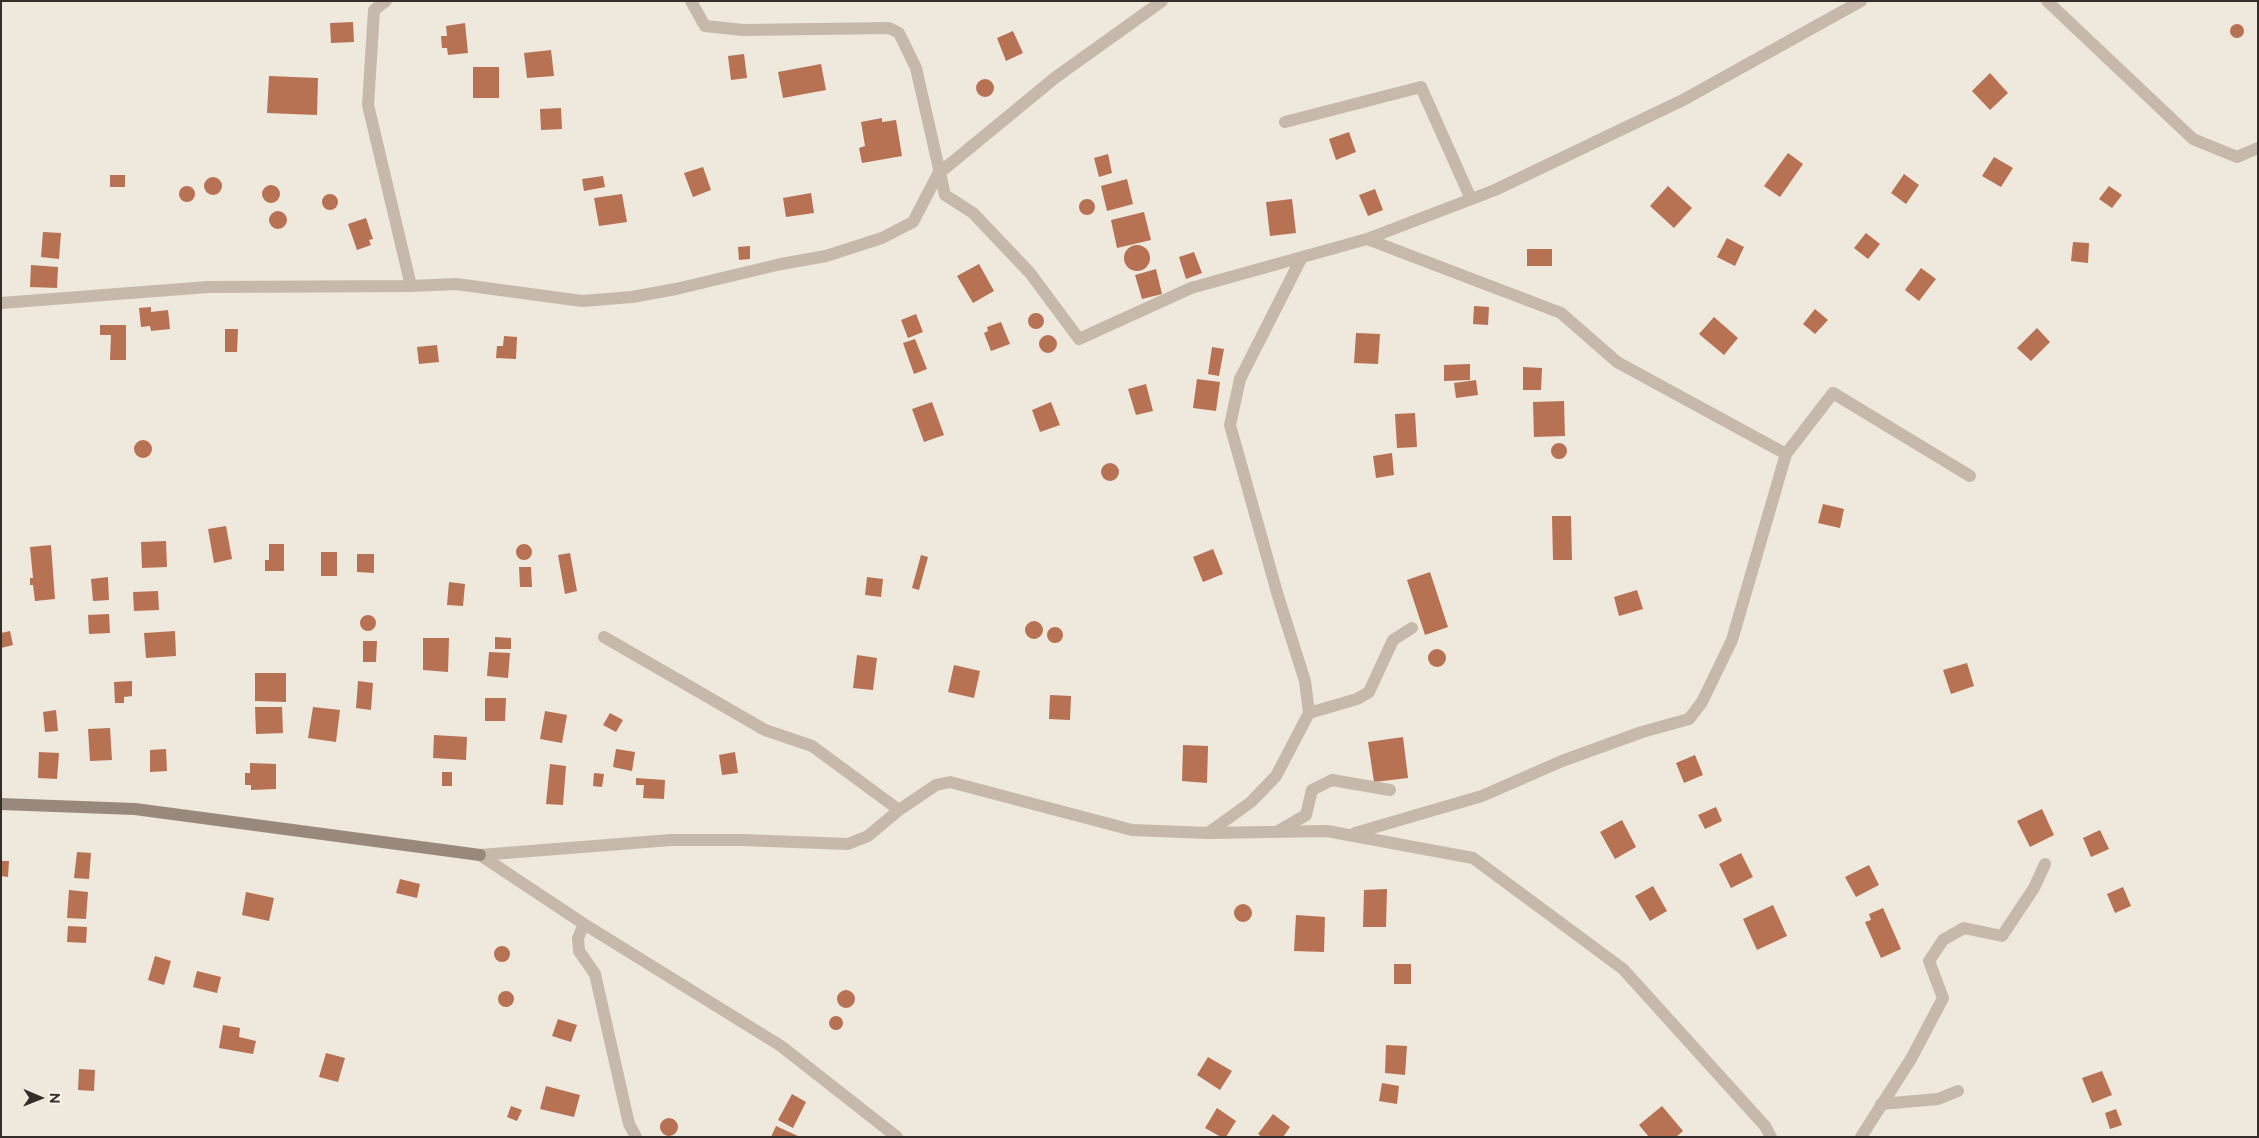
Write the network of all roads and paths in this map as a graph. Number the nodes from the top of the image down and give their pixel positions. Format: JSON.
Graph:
{"nodes":[{"id":1,"x":386,"y":1,"type":"edge"},
{"id":2,"x":691,"y":1,"type":"edge"},
{"id":3,"x":1162,"y":1,"type":"edge"},
{"id":4,"x":1861,"y":1,"type":"edge"},
{"id":5,"x":2047,"y":1,"type":"edge"},
{"id":6,"x":1285,"y":122,"type":"dead end"},
{"id":7,"x":2258,"y":148,"type":"edge"},
{"id":8,"x":938,"y":174,"type":"junction"},
{"id":9,"x":1471,"y":199,"type":"junction"},
{"id":10,"x":1367,"y":239,"type":"junction"},
{"id":11,"x":1302,"y":257,"type":"junction"},
{"id":12,"x":411,"y":286,"type":"junction"},
{"id":13,"x":1,"y":303,"type":"edge"},
{"id":14,"x":1786,"y":454,"type":"junction"},
{"id":15,"x":1970,"y":476,"type":"dead end"},
{"id":16,"x":1412,"y":628,"type":"dead end"},
{"id":17,"x":604,"y":637,"type":"dead end"},
{"id":18,"x":1309,"y":713,"type":"junction"},
{"id":19,"x":1390,"y":790,"type":"dead end"},
{"id":20,"x":1,"y":804,"type":"edge"},
{"id":21,"x":899,"y":810,"type":"junction"},
{"id":22,"x":1278,"y":831,"type":"junction"},
{"id":23,"x":1208,"y":833,"type":"junction"},
{"id":24,"x":1352,"y":834,"type":"junction"},
{"id":25,"x":480,"y":855,"type":"junction"},
{"id":26,"x":2045,"y":864,"type":"dead end"},
{"id":27,"x":584,"y":924,"type":"junction"},
{"id":28,"x":1958,"y":1091,"type":"dead end"},
{"id":29,"x":1881,"y":1104,"type":"junction"},
{"id":30,"x":636,"y":1137,"type":"edge"},
{"id":31,"x":897,"y":1137,"type":"edge"},
{"id":32,"x":1770,"y":1137,"type":"edge"},
{"id":33,"x":1861,"y":1137,"type":"edge"}],
"edges":[{"from":1,"to":12,"type":"street"},
{"from":2,"to":8,"type":"street"},
{"from":3,"to":8,"type":"street"},
{"from":4,"to":9,"type":"street"},
{"from":5,"to":7,"type":"street"},
{"from":6,"to":9,"type":"street"},
{"from":8,"to":11,"type":"street"},
{"from":8,"to":12,"type":"street"},
{"from":9,"to":10,"type":"street"},
{"from":10,"to":11,"type":"street"},
{"from":10,"to":14,"type":"street"},
{"from":11,"to":18,"type":"street"},
{"from":12,"to":13,"type":"street"},
{"from":14,"to":15,"type":"street"},
{"from":14,"to":24,"type":"street"},
{"from":16,"to":18,"type":"street"},
{"from":17,"to":21,"type":"street"},
{"from":18,"to":23,"type":"street"},
{"from":19,"to":22,"type":"street"},
{"from":20,"to":25,"type":"main road"},
{"from":21,"to":23,"type":"street"},
{"from":21,"to":25,"type":"street"},
{"from":22,"to":23,"type":"street"},
{"from":22,"to":24,"type":"street"},
{"from":24,"to":32,"type":"street"},
{"from":25,"to":27,"type":"street"},
{"from":26,"to":29,"type":"street"},
{"from":27,"to":30,"type":"street"},
{"from":27,"to":31,"type":"street"},
{"from":28,"to":29,"type":"street"},
{"from":29,"to":33,"type":"street"}]}
